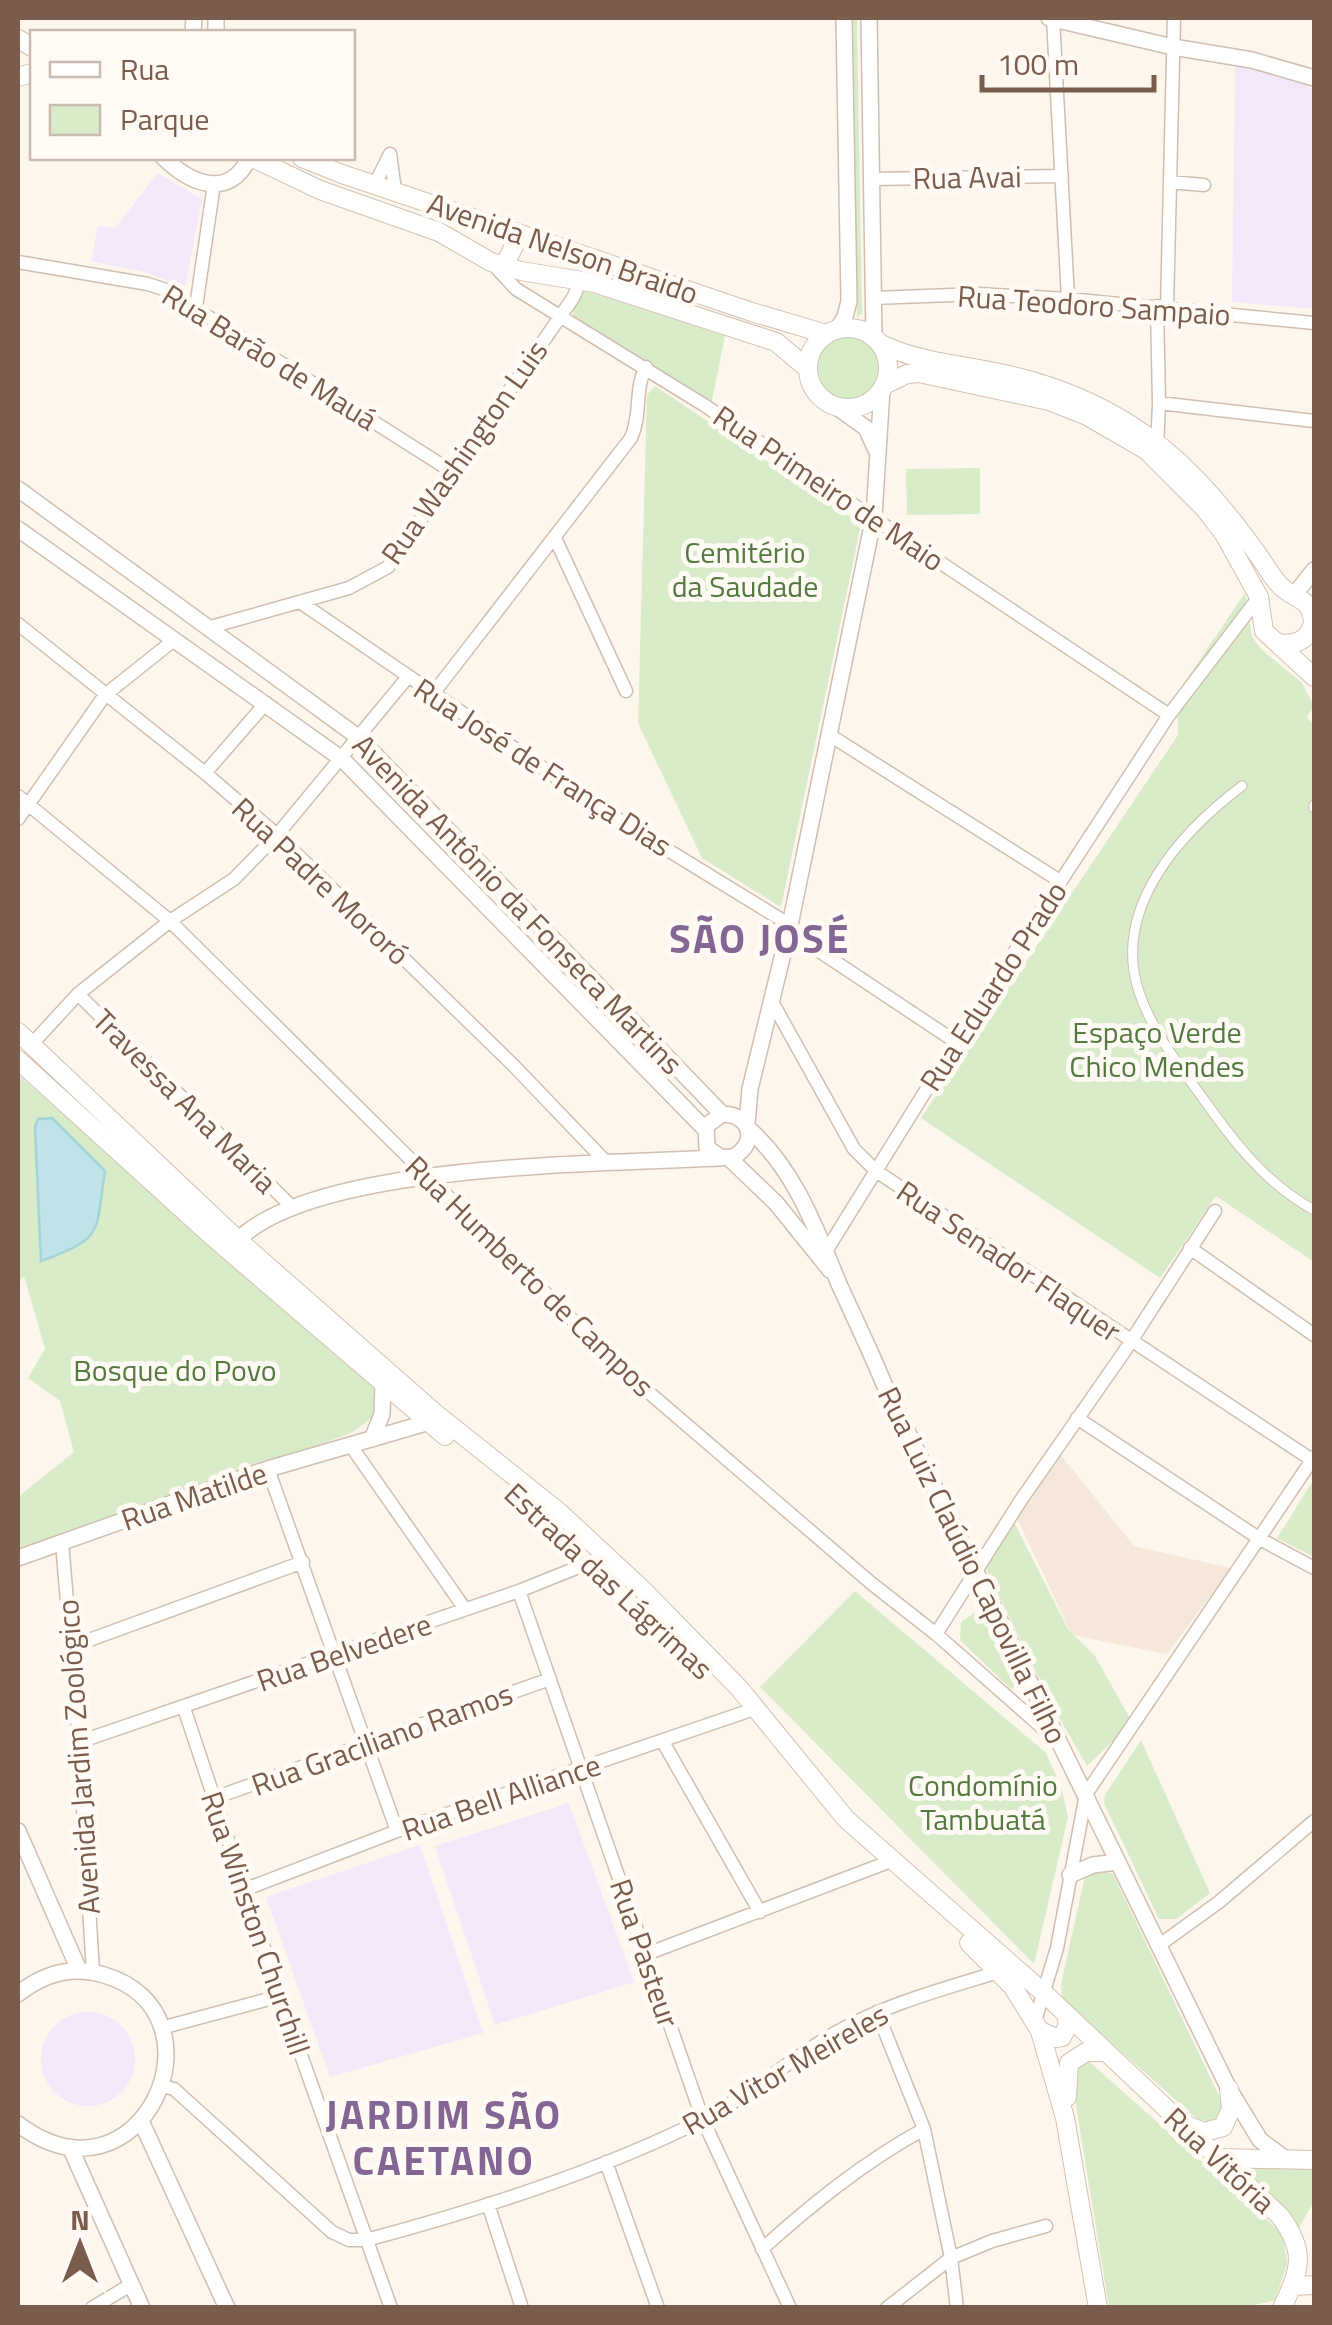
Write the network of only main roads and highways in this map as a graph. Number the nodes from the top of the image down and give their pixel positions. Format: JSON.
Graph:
{"nodes":[{"id":1,"x":255,"y":160,"type":"edge"},
{"id":2,"x":308,"y":160,"type":"edge"},
{"id":3,"x":375,"y":184,"type":"junction"},
{"id":4,"x":392,"y":214,"type":"junction"},
{"id":5,"x":510,"y":230,"type":"junction"},
{"id":6,"x":546,"y":242,"type":"junction"},
{"id":7,"x":573,"y":250,"type":"junction"},
{"id":8,"x":497,"y":264,"type":"junction"},
{"id":9,"x":532,"y":273,"type":"junction"},
{"id":10,"x":581,"y":280,"type":"junction"},
{"id":11,"x":832,"y":332,"type":"junction"},
{"id":12,"x":877,"y":340,"type":"junction"},
{"id":13,"x":808,"y":368,"type":"junction"},
{"id":14,"x":883,"y":387,"type":"junction"},
{"id":15,"x":1156,"y":450,"type":"junction"},
{"id":16,"x":1291,"y":593,"type":"junction"},
{"id":17,"x":1260,"y":605,"type":"junction"},
{"id":18,"x":1314,"y":625,"type":"edge"},
{"id":19,"x":1278,"y":643,"type":"junction"},
{"id":20,"x":1314,"y":676,"type":"edge"},
{"id":21,"x":24,"y":1038,"type":"edge"},
{"id":22,"x":18,"y":1060,"type":"edge"},
{"id":23,"x":234,"y":1245,"type":"junction"},
{"id":24,"x":434,"y":1420,"type":"junction"},
{"id":25,"x":887,"y":1864,"type":"junction"},
{"id":26,"x":1066,"y":2015,"type":"junction"},
{"id":27,"x":1038,"y":2026,"type":"junction"},
{"id":28,"x":1105,"y":2052,"type":"junction"},
{"id":29,"x":1230,"y":2089,"type":"road end"},
{"id":30,"x":1065,"y":2118,"type":"junction"},
{"id":31,"x":1180,"y":2122,"type":"junction"},
{"id":32,"x":1217,"y":2158,"type":"junction"},
{"id":33,"x":1314,"y":2160,"type":"edge"},
{"id":34,"x":1293,"y":2286,"type":"junction"},
{"id":35,"x":1314,"y":2286,"type":"edge"},
{"id":36,"x":1098,"y":2308,"type":"edge"},
{"id":37,"x":1282,"y":2308,"type":"edge"}],
"edges":[{"from":1,"to":4,"type":"main road","name":"Avenida Nelson Braido"},
{"from":2,"to":3,"type":"main road","name":"Avenida Nelson Braido"},
{"from":3,"to":4,"type":"main road"},
{"from":3,"to":5,"type":"main road","name":"Avenida Nelson Braido"},
{"from":4,"to":8,"type":"main road","name":"Avenida Nelson Braido"},
{"from":5,"to":6,"type":"main road","name":"Avenida Nelson Braido"},
{"from":5,"to":8,"type":"main road"},
{"from":6,"to":7,"type":"main road","name":"Avenida Nelson Braido"},
{"from":6,"to":9,"type":"main road"},
{"from":7,"to":10,"type":"main road"},
{"from":7,"to":11,"type":"main road","name":"Avenida Nelson Braido"},
{"from":8,"to":9,"type":"main road","name":"Avenida Nelson Braido"},
{"from":9,"to":10,"type":"main road","name":"Avenida Nelson Braido"},
{"from":10,"to":13,"type":"main road","name":"Avenida Nelson Braido"},
{"from":11,"to":12,"type":"main road"},
{"from":11,"to":13,"type":"main road"},
{"from":12,"to":14,"type":"main road"},
{"from":12,"to":15,"type":"main road"},
{"from":13,"to":14,"type":"main road"},
{"from":14,"to":15,"type":"main road"},
{"from":15,"to":16,"type":"main road"},
{"from":15,"to":17,"type":"main road"},
{"from":16,"to":17,"type":"main road"},
{"from":16,"to":18,"type":"main road"},
{"from":17,"to":19,"type":"main road"},
{"from":18,"to":19,"type":"main road"},
{"from":19,"to":20,"type":"main road"},
{"from":21,"to":23,"type":"main road","name":"Estrada das Lágrimas"},
{"from":22,"to":23,"type":"main road","name":"Estrada das Lágrimas"},
{"from":23,"to":24,"type":"main road","name":"Estrada das Lágrimas"},
{"from":23,"to":24,"type":"main road","name":"Estrada das Lágrimas"},
{"from":24,"to":25,"type":"main road","name":"Estrada das Lágrimas"},
{"from":25,"to":26,"type":"main road","name":"Estrada das Lágrimas"},
{"from":25,"to":27,"type":"main road","name":"Estrada das Lágrimas"},
{"from":26,"to":27,"type":"main road"},
{"from":26,"to":28,"type":"main road","name":"Estrada das Lágrimas"},
{"from":27,"to":30,"type":"main road","name":"Estrada das Lágrimas"},
{"from":28,"to":30,"type":"main road"},
{"from":28,"to":31,"type":"main road","name":"Rua Vitória"},
{"from":29,"to":31,"type":"main road"},
{"from":30,"to":36,"type":"main road","name":"Estrada das Lágrimas"},
{"from":31,"to":32,"type":"main road","name":"Rua Vitória"},
{"from":32,"to":33,"type":"main road"},
{"from":32,"to":34,"type":"main road","name":"Rua Vitória"},
{"from":34,"to":35,"type":"main road"},
{"from":34,"to":37,"type":"main road"}]}
